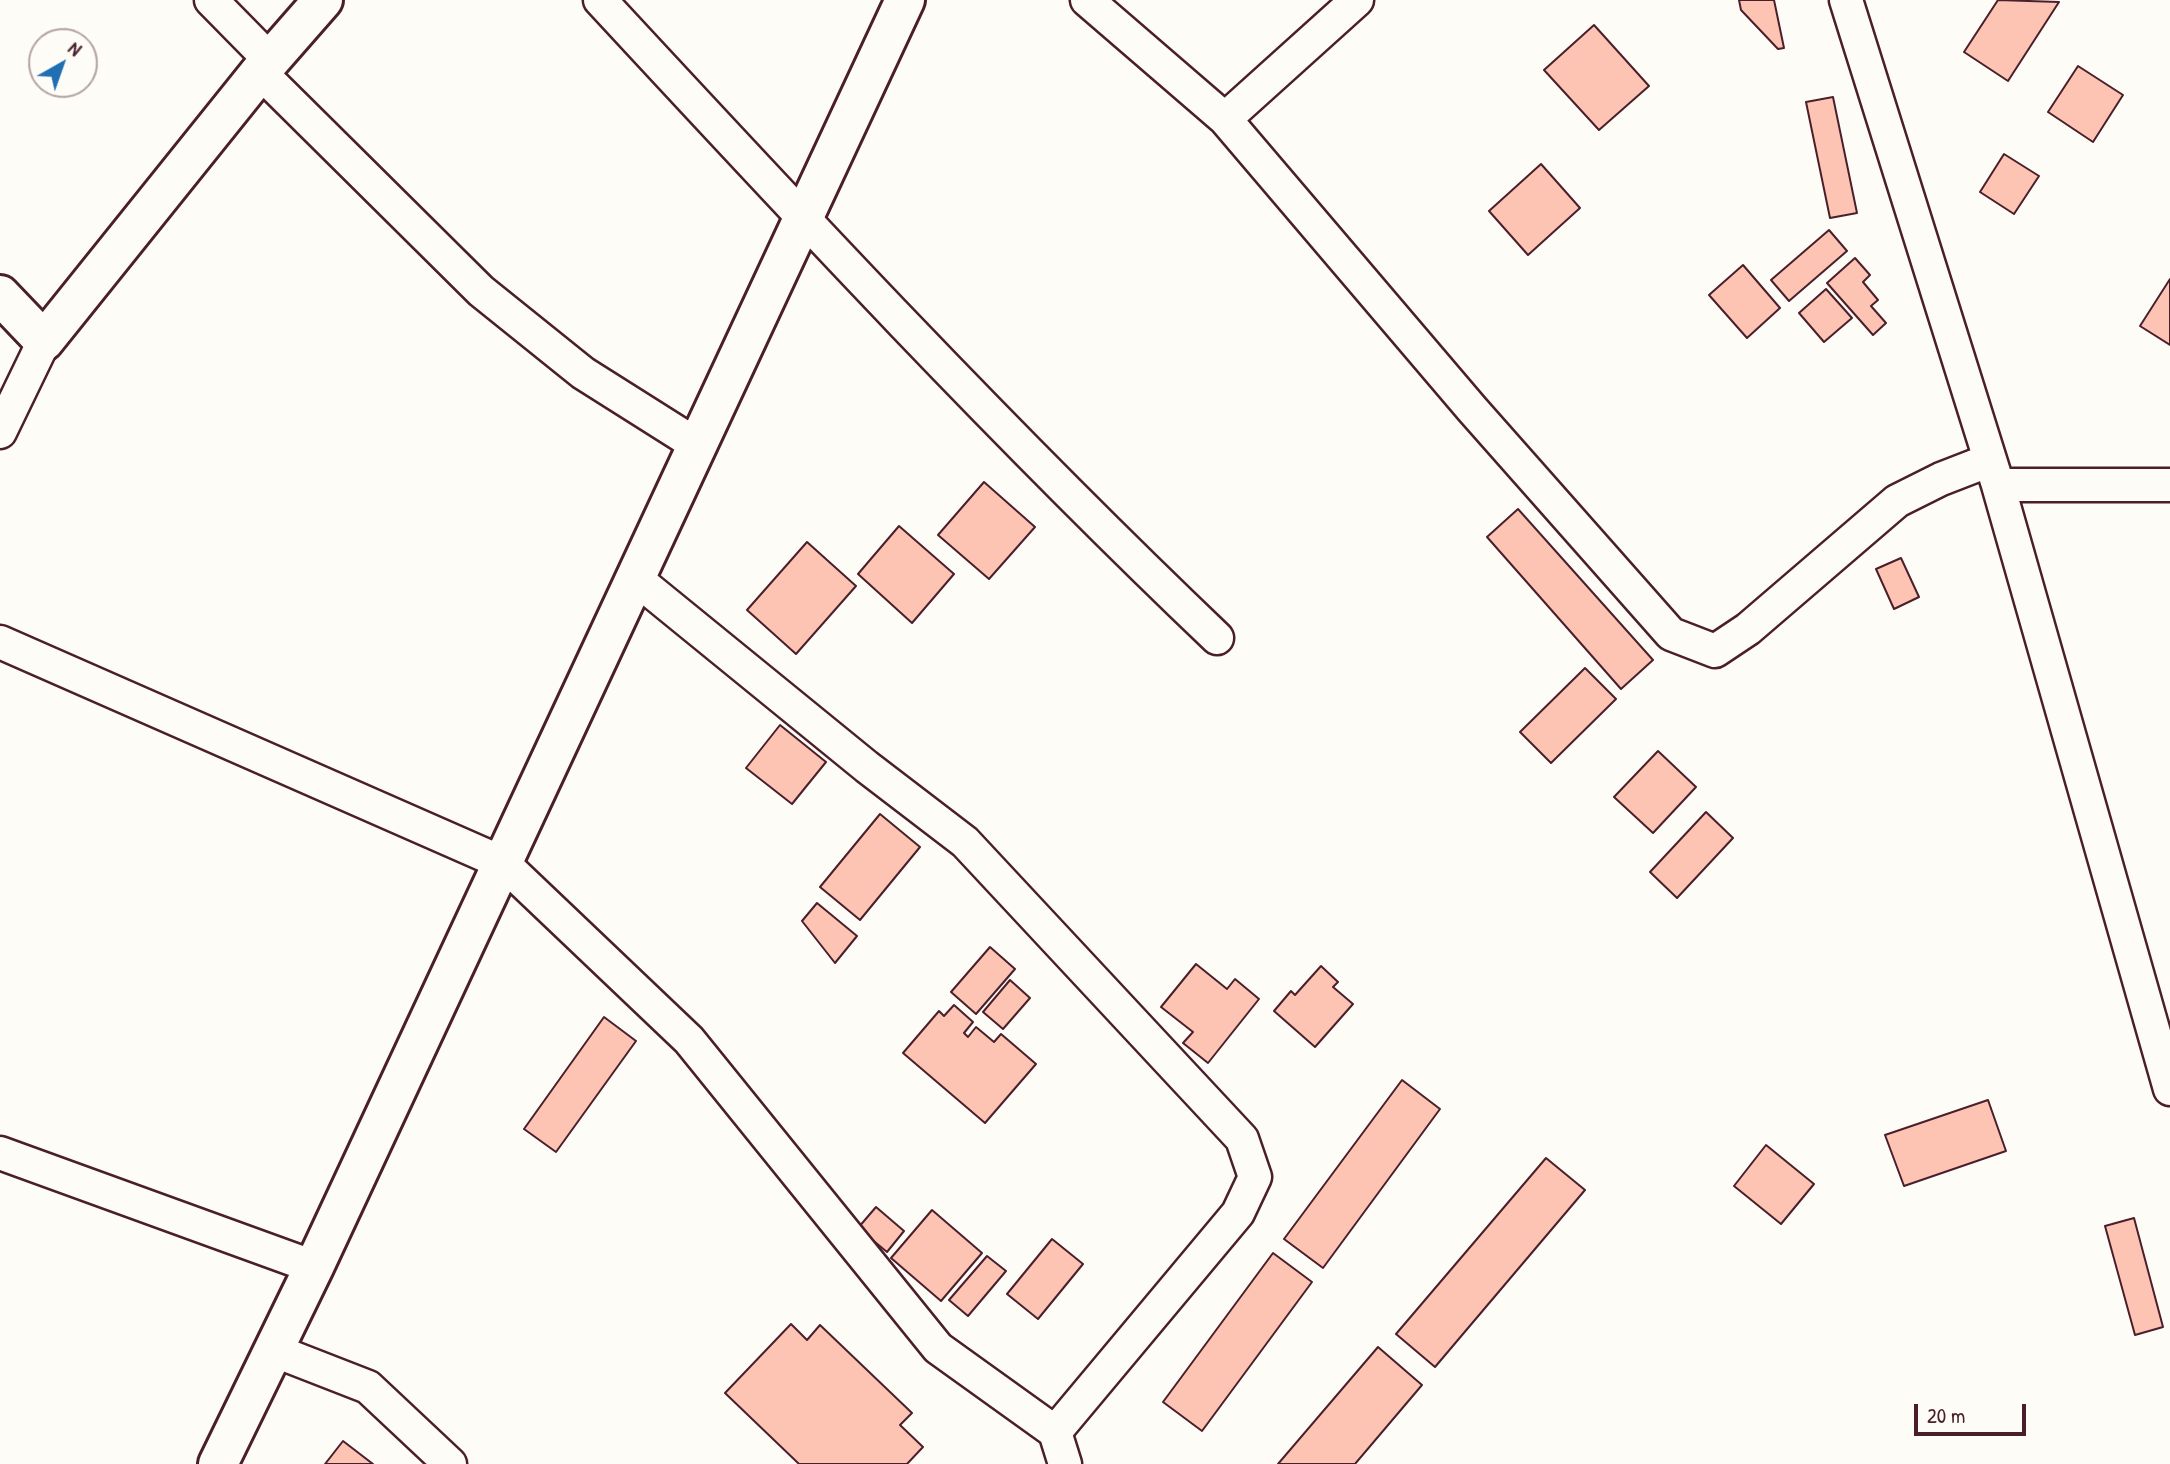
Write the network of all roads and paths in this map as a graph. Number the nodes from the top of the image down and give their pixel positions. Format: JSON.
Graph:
{"nodes":[{"id":1,"x":211,"y":0,"type":"edge"},
{"id":2,"x":323,"y":0,"type":"edge"},
{"id":3,"x":600,"y":0,"type":"edge"},
{"id":4,"x":905,"y":0,"type":"edge"},
{"id":5,"x":1087,"y":0,"type":"edge"},
{"id":6,"x":1357,"y":0,"type":"edge"},
{"id":7,"x":1846,"y":0,"type":"edge"},
{"id":8,"x":266,"y":66,"type":"junction"},
{"id":9,"x":1225,"y":118,"type":"junction"},
{"id":10,"x":802,"y":218,"type":"junction"},
{"id":11,"x":0,"y":295,"type":"edge"},
{"id":12,"x":44,"y":341,"type":"junction"},
{"id":13,"x":0,"y":432,"type":"edge"},
{"id":14,"x":696,"y":445,"type":"junction"},
{"id":15,"x":1994,"y":473,"type":"junction"},
{"id":16,"x":2170,"y":485,"type":"edge"},
{"id":17,"x":635,"y":578,"type":"junction"},
{"id":18,"x":1217,"y":638,"type":"dead end"},
{"id":19,"x":0,"y":642,"type":"edge"},
{"id":20,"x":503,"y":863,"type":"junction"},
{"id":21,"x":2170,"y":1089,"type":"edge"},
{"id":22,"x":0,"y":1153,"type":"edge"},
{"id":23,"x":314,"y":1266,"type":"junction"},
{"id":24,"x":274,"y":1350,"type":"junction"},
{"id":25,"x":1055,"y":1432,"type":"junction"},
{"id":26,"x":218,"y":1464,"type":"edge"},
{"id":27,"x":450,"y":1464,"type":"edge"},
{"id":28,"x":1065,"y":1464,"type":"edge"}],
"edges":[{"from":1,"to":8,"type":"street"},
{"from":2,"to":8,"type":"main road"},
{"from":3,"to":10,"type":"street"},
{"from":4,"to":10,"type":"main road"},
{"from":5,"to":9,"type":"street"},
{"from":6,"to":9,"type":"street"},
{"from":7,"to":15,"type":"street"},
{"from":8,"to":12,"type":"main road"},
{"from":8,"to":14,"type":"street"},
{"from":9,"to":15,"type":"street"},
{"from":10,"to":14,"type":"main road"},
{"from":10,"to":18,"type":"street"},
{"from":11,"to":12,"type":"main road"},
{"from":12,"to":13,"type":"street"},
{"from":14,"to":17,"type":"main road"},
{"from":15,"to":16,"type":"street"},
{"from":15,"to":21,"type":"street"},
{"from":17,"to":20,"type":"main road"},
{"from":17,"to":25,"type":"street"},
{"from":19,"to":20,"type":"street"},
{"from":20,"to":23,"type":"main road"},
{"from":20,"to":25,"type":"street"},
{"from":22,"to":23,"type":"street"},
{"from":23,"to":24,"type":"main road"},
{"from":24,"to":26,"type":"main road"},
{"from":24,"to":27,"type":"street"},
{"from":25,"to":28,"type":"street"}]}
